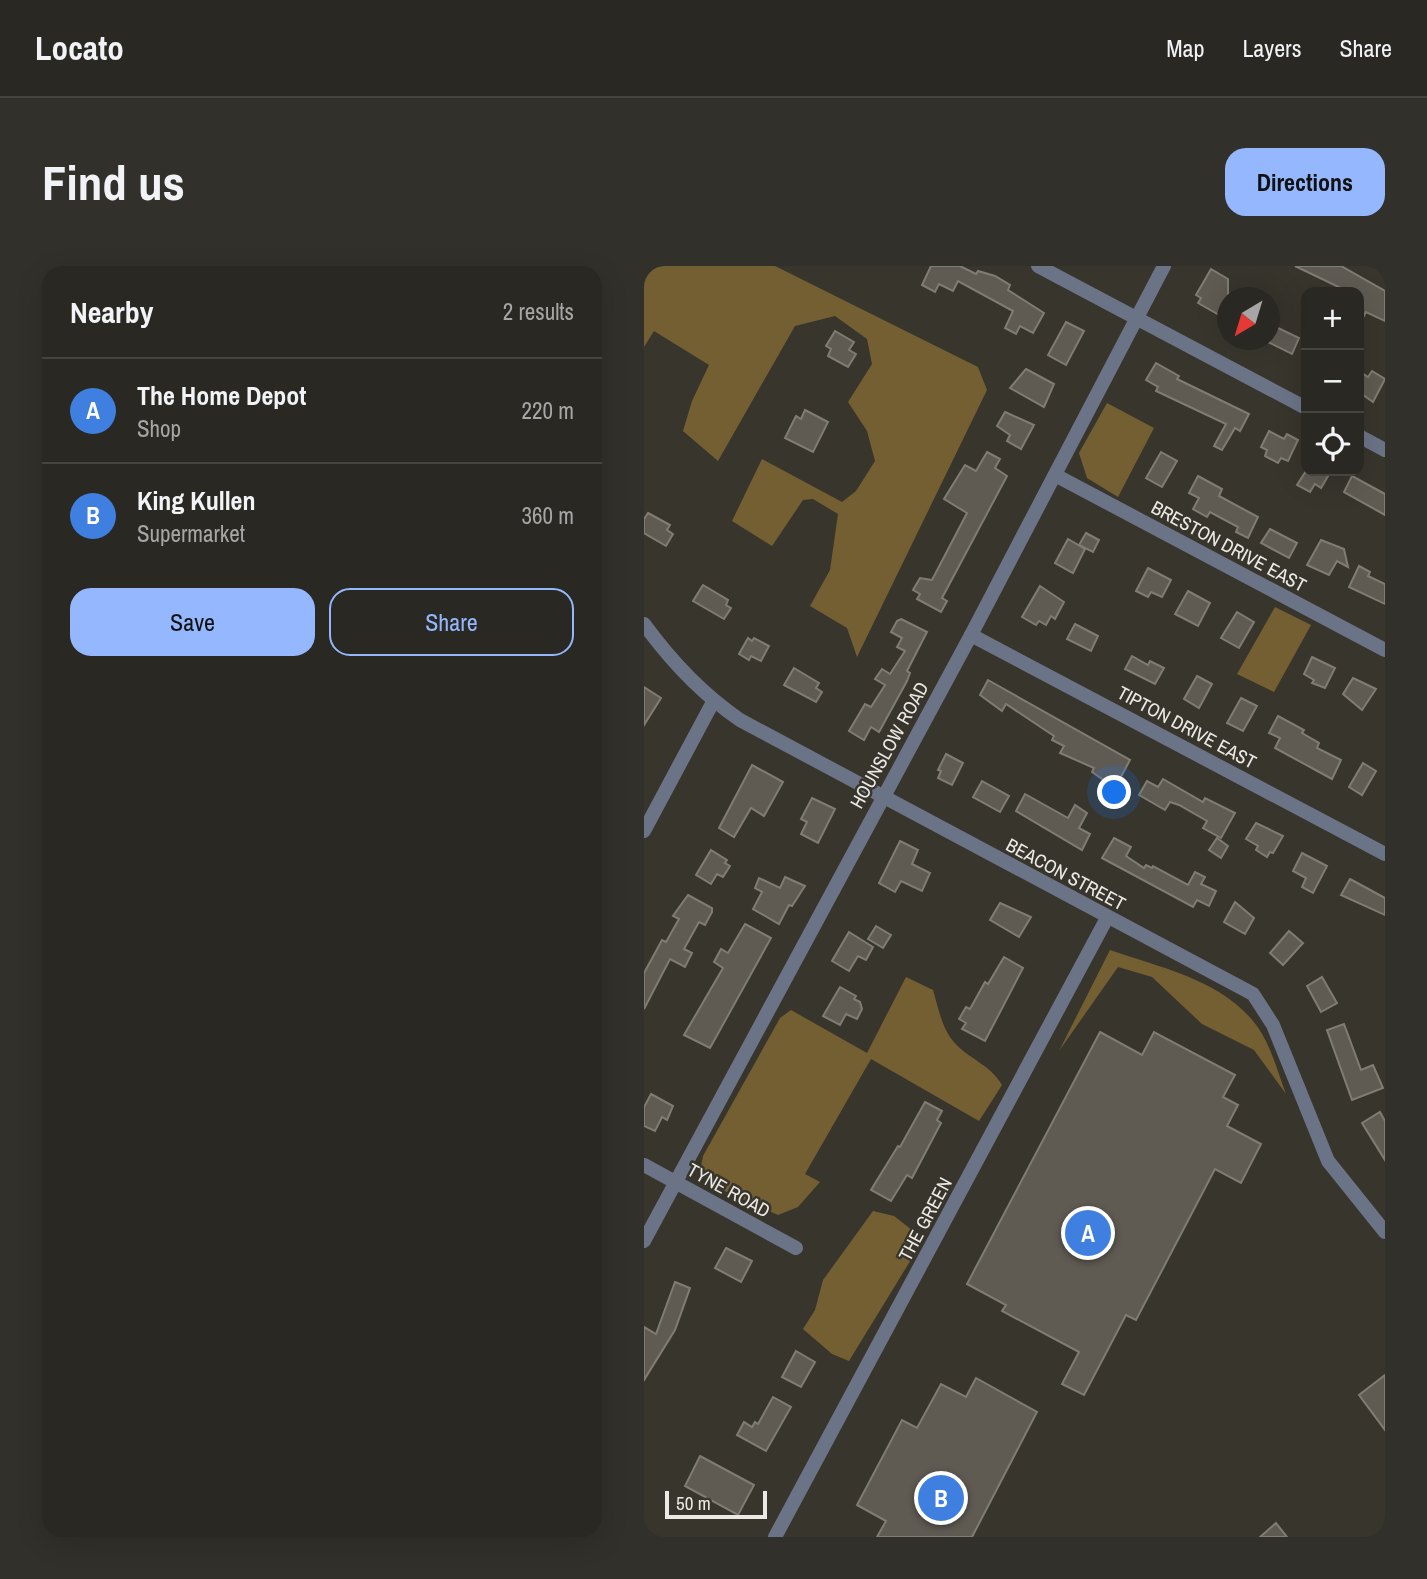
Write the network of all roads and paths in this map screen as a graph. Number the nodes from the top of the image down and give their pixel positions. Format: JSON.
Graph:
{"nodes":[{"id":1,"x":1038,"y":266,"type":"edge"},
{"id":2,"x":1164,"y":266,"type":"edge"},
{"id":3,"x":1136,"y":318,"type":"junction"},
{"id":4,"x":1301,"y":405,"type":"edge"},
{"id":5,"x":1364,"y":439,"type":"edge"},
{"id":6,"x":1385,"y":450,"type":"edge"},
{"id":7,"x":1055,"y":475,"type":"junction"},
{"id":8,"x":644,"y":624,"type":"edge"},
{"id":9,"x":971,"y":635,"type":"junction"},
{"id":10,"x":1385,"y":650,"type":"edge"},
{"id":11,"x":713,"y":702,"type":"junction"},
{"id":12,"x":881,"y":797,"type":"junction"},
{"id":13,"x":644,"y":831,"type":"edge"},
{"id":14,"x":1385,"y":853,"type":"edge"},
{"id":15,"x":1107,"y":918,"type":"junction"},
{"id":16,"x":644,"y":1165,"type":"edge"},
{"id":17,"x":675,"y":1182,"type":"junction"},
{"id":18,"x":1385,"y":1232,"type":"edge"},
{"id":19,"x":644,"y":1241,"type":"edge"},
{"id":20,"x":796,"y":1248,"type":"dead end"},
{"id":21,"x":775,"y":1537,"type":"edge"}],
"edges":[{"from":1,"to":3,"type":"street"},
{"from":2,"to":3,"type":"street","name":"HOUNSLOW ROAD"},
{"from":3,"to":4,"type":"street"},
{"from":3,"to":7,"type":"street","name":"HOUNSLOW ROAD"},
{"from":5,"to":6,"type":"street"},
{"from":7,"to":9,"type":"street","name":"HOUNSLOW ROAD"},
{"from":7,"to":10,"type":"street","name":"BRESTON DRIVE EAST"},
{"from":8,"to":11,"type":"street","name":"BEACON STREET"},
{"from":9,"to":12,"type":"street","name":"HOUNSLOW ROAD"},
{"from":9,"to":14,"type":"street","name":"TIPTON DRIVE EAST"},
{"from":11,"to":12,"type":"street","name":"BEACON STREET"},
{"from":11,"to":13,"type":"street"},
{"from":12,"to":15,"type":"street","name":"BEACON STREET"},
{"from":12,"to":17,"type":"street","name":"HOUNSLOW ROAD"},
{"from":15,"to":18,"type":"street","name":"BEACON STREET"},
{"from":15,"to":21,"type":"street","name":"THE GREEN"},
{"from":16,"to":17,"type":"street","name":"TYNE ROAD"},
{"from":17,"to":19,"type":"street","name":"HOUNSLOW ROAD"},
{"from":17,"to":20,"type":"street","name":"TYNE ROAD"}]}
